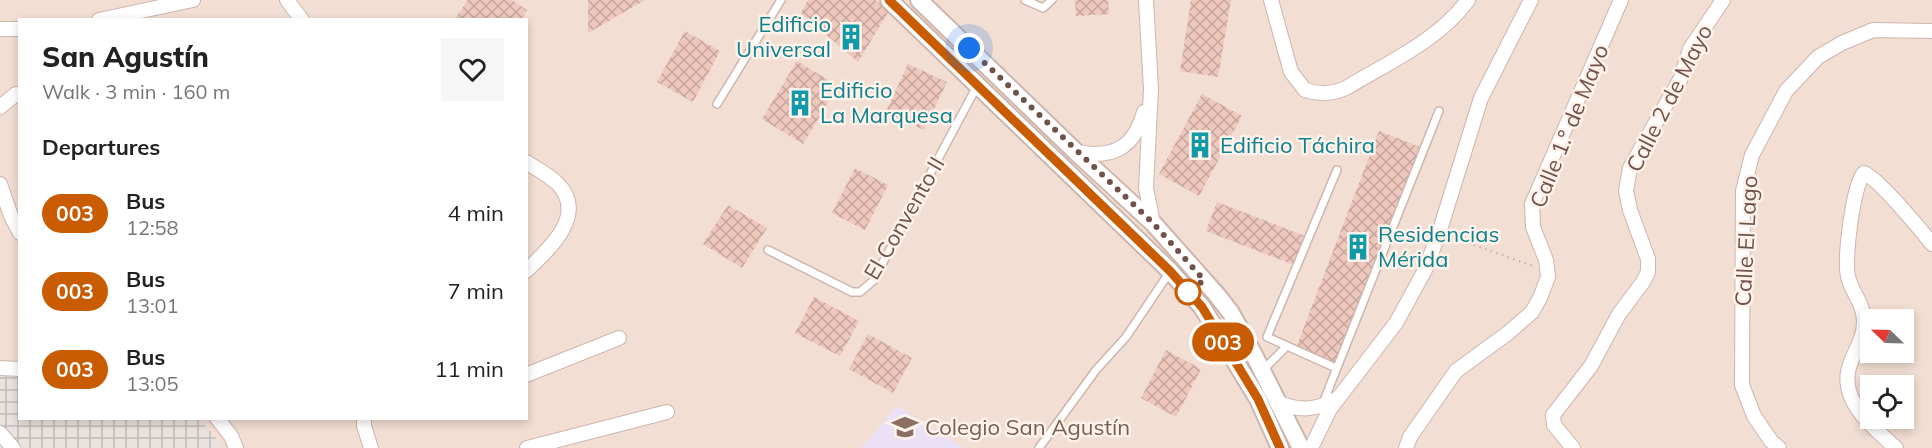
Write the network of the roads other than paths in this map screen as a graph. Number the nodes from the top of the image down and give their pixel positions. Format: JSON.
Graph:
{"nodes":[{"id":1,"x":193,"y":0,"type":"edge"},
{"id":2,"x":287,"y":0,"type":"edge"},
{"id":3,"x":782,"y":0,"type":"edge"},
{"id":4,"x":889,"y":0,"type":"edge"},
{"id":5,"x":919,"y":0,"type":"edge"},
{"id":6,"x":1025,"y":0,"type":"edge"},
{"id":7,"x":1052,"y":0,"type":"edge"},
{"id":8,"x":1146,"y":0,"type":"edge"},
{"id":9,"x":1271,"y":0,"type":"edge"},
{"id":10,"x":1468,"y":0,"type":"edge"},
{"id":11,"x":1531,"y":0,"type":"edge"},
{"id":12,"x":1621,"y":0,"type":"edge"},
{"id":13,"x":1723,"y":0,"type":"edge"},
{"id":14,"x":108,"y":18,"type":"edge"},
{"id":15,"x":300,"y":18,"type":"edge"},
{"id":16,"x":0,"y":29,"type":"edge"},
{"id":17,"x":18,"y":29,"type":"edge"},
{"id":18,"x":1932,"y":31,"type":"edge"},
{"id":19,"x":978,"y":86,"type":"junction"},
{"id":20,"x":1150,"y":89,"type":"junction"},
{"id":21,"x":18,"y":94,"type":"edge"},
{"id":22,"x":717,"y":104,"type":"dead end"},
{"id":23,"x":0,"y":107,"type":"edge"},
{"id":24,"x":1439,"y":111,"type":"dead end"},
{"id":25,"x":1076,"y":152,"type":"junction"},
{"id":26,"x":528,"y":163,"type":"edge"},
{"id":27,"x":1337,"y":170,"type":"dead end"},
{"id":28,"x":0,"y":184,"type":"edge"},
{"id":29,"x":1153,"y":223,"type":"junction"},
{"id":30,"x":18,"y":229,"type":"edge"},
{"id":31,"x":1932,"y":244,"type":"edge"},
{"id":32,"x":768,"y":250,"type":"dead end"},
{"id":33,"x":528,"y":269,"type":"edge"},
{"id":34,"x":1170,"y":271,"type":"junction"},
{"id":35,"x":619,"y":338,"type":"dead end"},
{"id":36,"x":1287,"y":346,"type":"junction"},
{"id":37,"x":0,"y":368,"type":"edge"},
{"id":38,"x":1336,"y":368,"type":"junction"},
{"id":39,"x":18,"y":369,"type":"edge"},
{"id":40,"x":1262,"y":371,"type":"junction"},
{"id":41,"x":528,"y":374,"type":"edge"},
{"id":42,"x":1340,"y":396,"type":"junction"},
{"id":43,"x":1277,"y":402,"type":"junction"},
{"id":44,"x":1322,"y":406,"type":"junction"},
{"id":45,"x":667,"y":412,"type":"dead end"},
{"id":46,"x":219,"y":420,"type":"edge"},
{"id":47,"x":364,"y":420,"type":"edge"},
{"id":48,"x":0,"y":433,"type":"edge"},
{"id":49,"x":13,"y":448,"type":"edge"},
{"id":50,"x":236,"y":448,"type":"edge"},
{"id":51,"x":371,"y":448,"type":"edge"},
{"id":52,"x":527,"y":448,"type":"edge"},
{"id":53,"x":1039,"y":448,"type":"edge"},
{"id":54,"x":1280,"y":448,"type":"edge"},
{"id":55,"x":1301,"y":448,"type":"edge"},
{"id":56,"x":1311,"y":448,"type":"edge"},
{"id":57,"x":1406,"y":448,"type":"edge"},
{"id":58,"x":1574,"y":448,"type":"edge"},
{"id":59,"x":1779,"y":448,"type":"edge"},
{"id":60,"x":1896,"y":448,"type":"edge"}],
"edges":[{"from":1,"to":14,"type":"street"},
{"from":2,"to":15,"type":"street"},
{"from":3,"to":22,"type":"lane"},
{"from":4,"to":19,"type":"street"},
{"from":5,"to":25,"type":"street"},
{"from":6,"to":7,"type":"lane"},
{"from":8,"to":20,"type":"street"},
{"from":9,"to":10,"type":"street"},
{"from":11,"to":42,"type":"street"},
{"from":12,"to":57,"type":"street","name":"Calle 1.° de Mayo"},
{"from":13,"to":58,"type":"street","name":"Calle 2 de Mayo"},
{"from":16,"to":17,"type":"street"},
{"from":18,"to":59,"type":"street","name":"Calle El Lago"},
{"from":19,"to":32,"type":"lane","name":"El Convento II"},
{"from":19,"to":34,"type":"street"},
{"from":20,"to":25,"type":"street"},
{"from":20,"to":29,"type":"street"},
{"from":21,"to":23,"type":"street"},
{"from":24,"to":38,"type":"lane"},
{"from":25,"to":29,"type":"street"},
{"from":26,"to":33,"type":"street"},
{"from":27,"to":36,"type":"lane"},
{"from":28,"to":30,"type":"street"},
{"from":29,"to":40,"type":"street"},
{"from":31,"to":60,"type":"street"},
{"from":34,"to":53,"type":"lane"},
{"from":34,"to":54,"type":"street"},
{"from":35,"to":41,"type":"street"},
{"from":36,"to":38,"type":"lane"},
{"from":36,"to":40,"type":"lane"},
{"from":37,"to":39,"type":"street"},
{"from":38,"to":44,"type":"lane"},
{"from":40,"to":43,"type":"street"},
{"from":42,"to":44,"type":"street"},
{"from":42,"to":56,"type":"street"},
{"from":43,"to":44,"type":"street"},
{"from":43,"to":55,"type":"street"},
{"from":45,"to":52,"type":"street"},
{"from":46,"to":50,"type":"street"},
{"from":47,"to":51,"type":"street"},
{"from":48,"to":49,"type":"street"}]}
